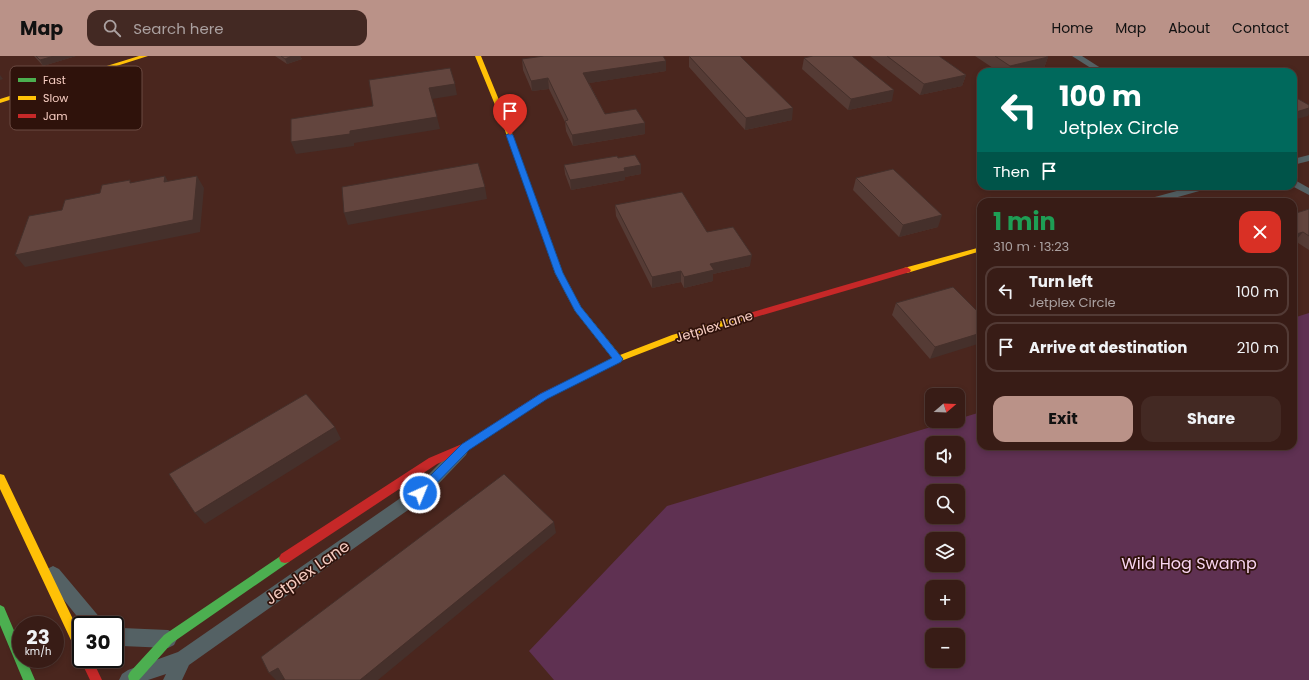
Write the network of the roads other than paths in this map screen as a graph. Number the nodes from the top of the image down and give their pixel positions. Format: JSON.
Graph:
{"nodes":[{"id":1,"x":145,"y":56,"type":"edge"},
{"id":2,"x":478,"y":56,"type":"edge"},
{"id":3,"x":1076,"y":56,"type":"edge"},
{"id":4,"x":113,"y":66,"type":"edge"},
{"id":5,"x":1096,"y":68,"type":"edge"},
{"id":6,"x":10,"y":98,"type":"edge"},
{"id":7,"x":0,"y":101,"type":"edge"},
{"id":8,"x":1309,"y":158,"type":"edge"},
{"id":9,"x":1297,"y":161,"type":"edge"},
{"id":10,"x":1297,"y":184,"type":"edge"},
{"id":11,"x":1192,"y":190,"type":"edge"},
{"id":12,"x":1309,"y":192,"type":"edge"},
{"id":13,"x":1162,"y":198,"type":"edge"},
{"id":14,"x":977,"y":250,"type":"edge"},
{"id":15,"x":618,"y":359,"type":"junction"},
{"id":16,"x":465,"y":447,"type":"junction"},
{"id":17,"x":0,"y":478,"type":"edge"},
{"id":18,"x":36,"y":553,"type":"junction"},
{"id":19,"x":0,"y":611,"type":"edge"},
{"id":20,"x":88,"y":616,"type":"edge"},
{"id":21,"x":72,"y":630,"type":"edge"},
{"id":22,"x":124,"y":637,"type":"edge"},
{"id":23,"x":168,"y":639,"type":"junction"},
{"id":24,"x":183,"y":658,"type":"junction"},
{"id":25,"x":90,"y":668,"type":"edge"},
{"id":26,"x":131,"y":678,"type":"edge"},
{"id":27,"x":29,"y":680,"type":"edge"},
{"id":28,"x":96,"y":680,"type":"edge"},
{"id":29,"x":172,"y":680,"type":"edge"}],
"edges":[{"from":1,"to":4,"type":"street"},
{"from":2,"to":15,"type":"street"},
{"from":3,"to":5,"type":"street"},
{"from":6,"to":7,"type":"street"},
{"from":8,"to":9,"type":"street"},
{"from":10,"to":12,"type":"street"},
{"from":11,"to":13,"type":"street"},
{"from":14,"to":15,"type":"street","name":"Jetplex Lane"},
{"from":15,"to":16,"type":"street","name":"Jetplex Lane"},
{"from":16,"to":23,"type":"street","name":"Jetplex Lane"},
{"from":16,"to":24,"type":"street","name":"Jetplex Lane"},
{"from":17,"to":18,"type":"street"},
{"from":18,"to":20,"type":"street"},
{"from":18,"to":21,"type":"street"},
{"from":19,"to":27,"type":"street"},
{"from":22,"to":23,"type":"street"},
{"from":23,"to":26,"type":"street","name":"Jetplex Lane"},
{"from":24,"to":26,"type":"street","name":"Jetplex Lane"},
{"from":24,"to":29,"type":"street"},
{"from":25,"to":28,"type":"street"}]}
